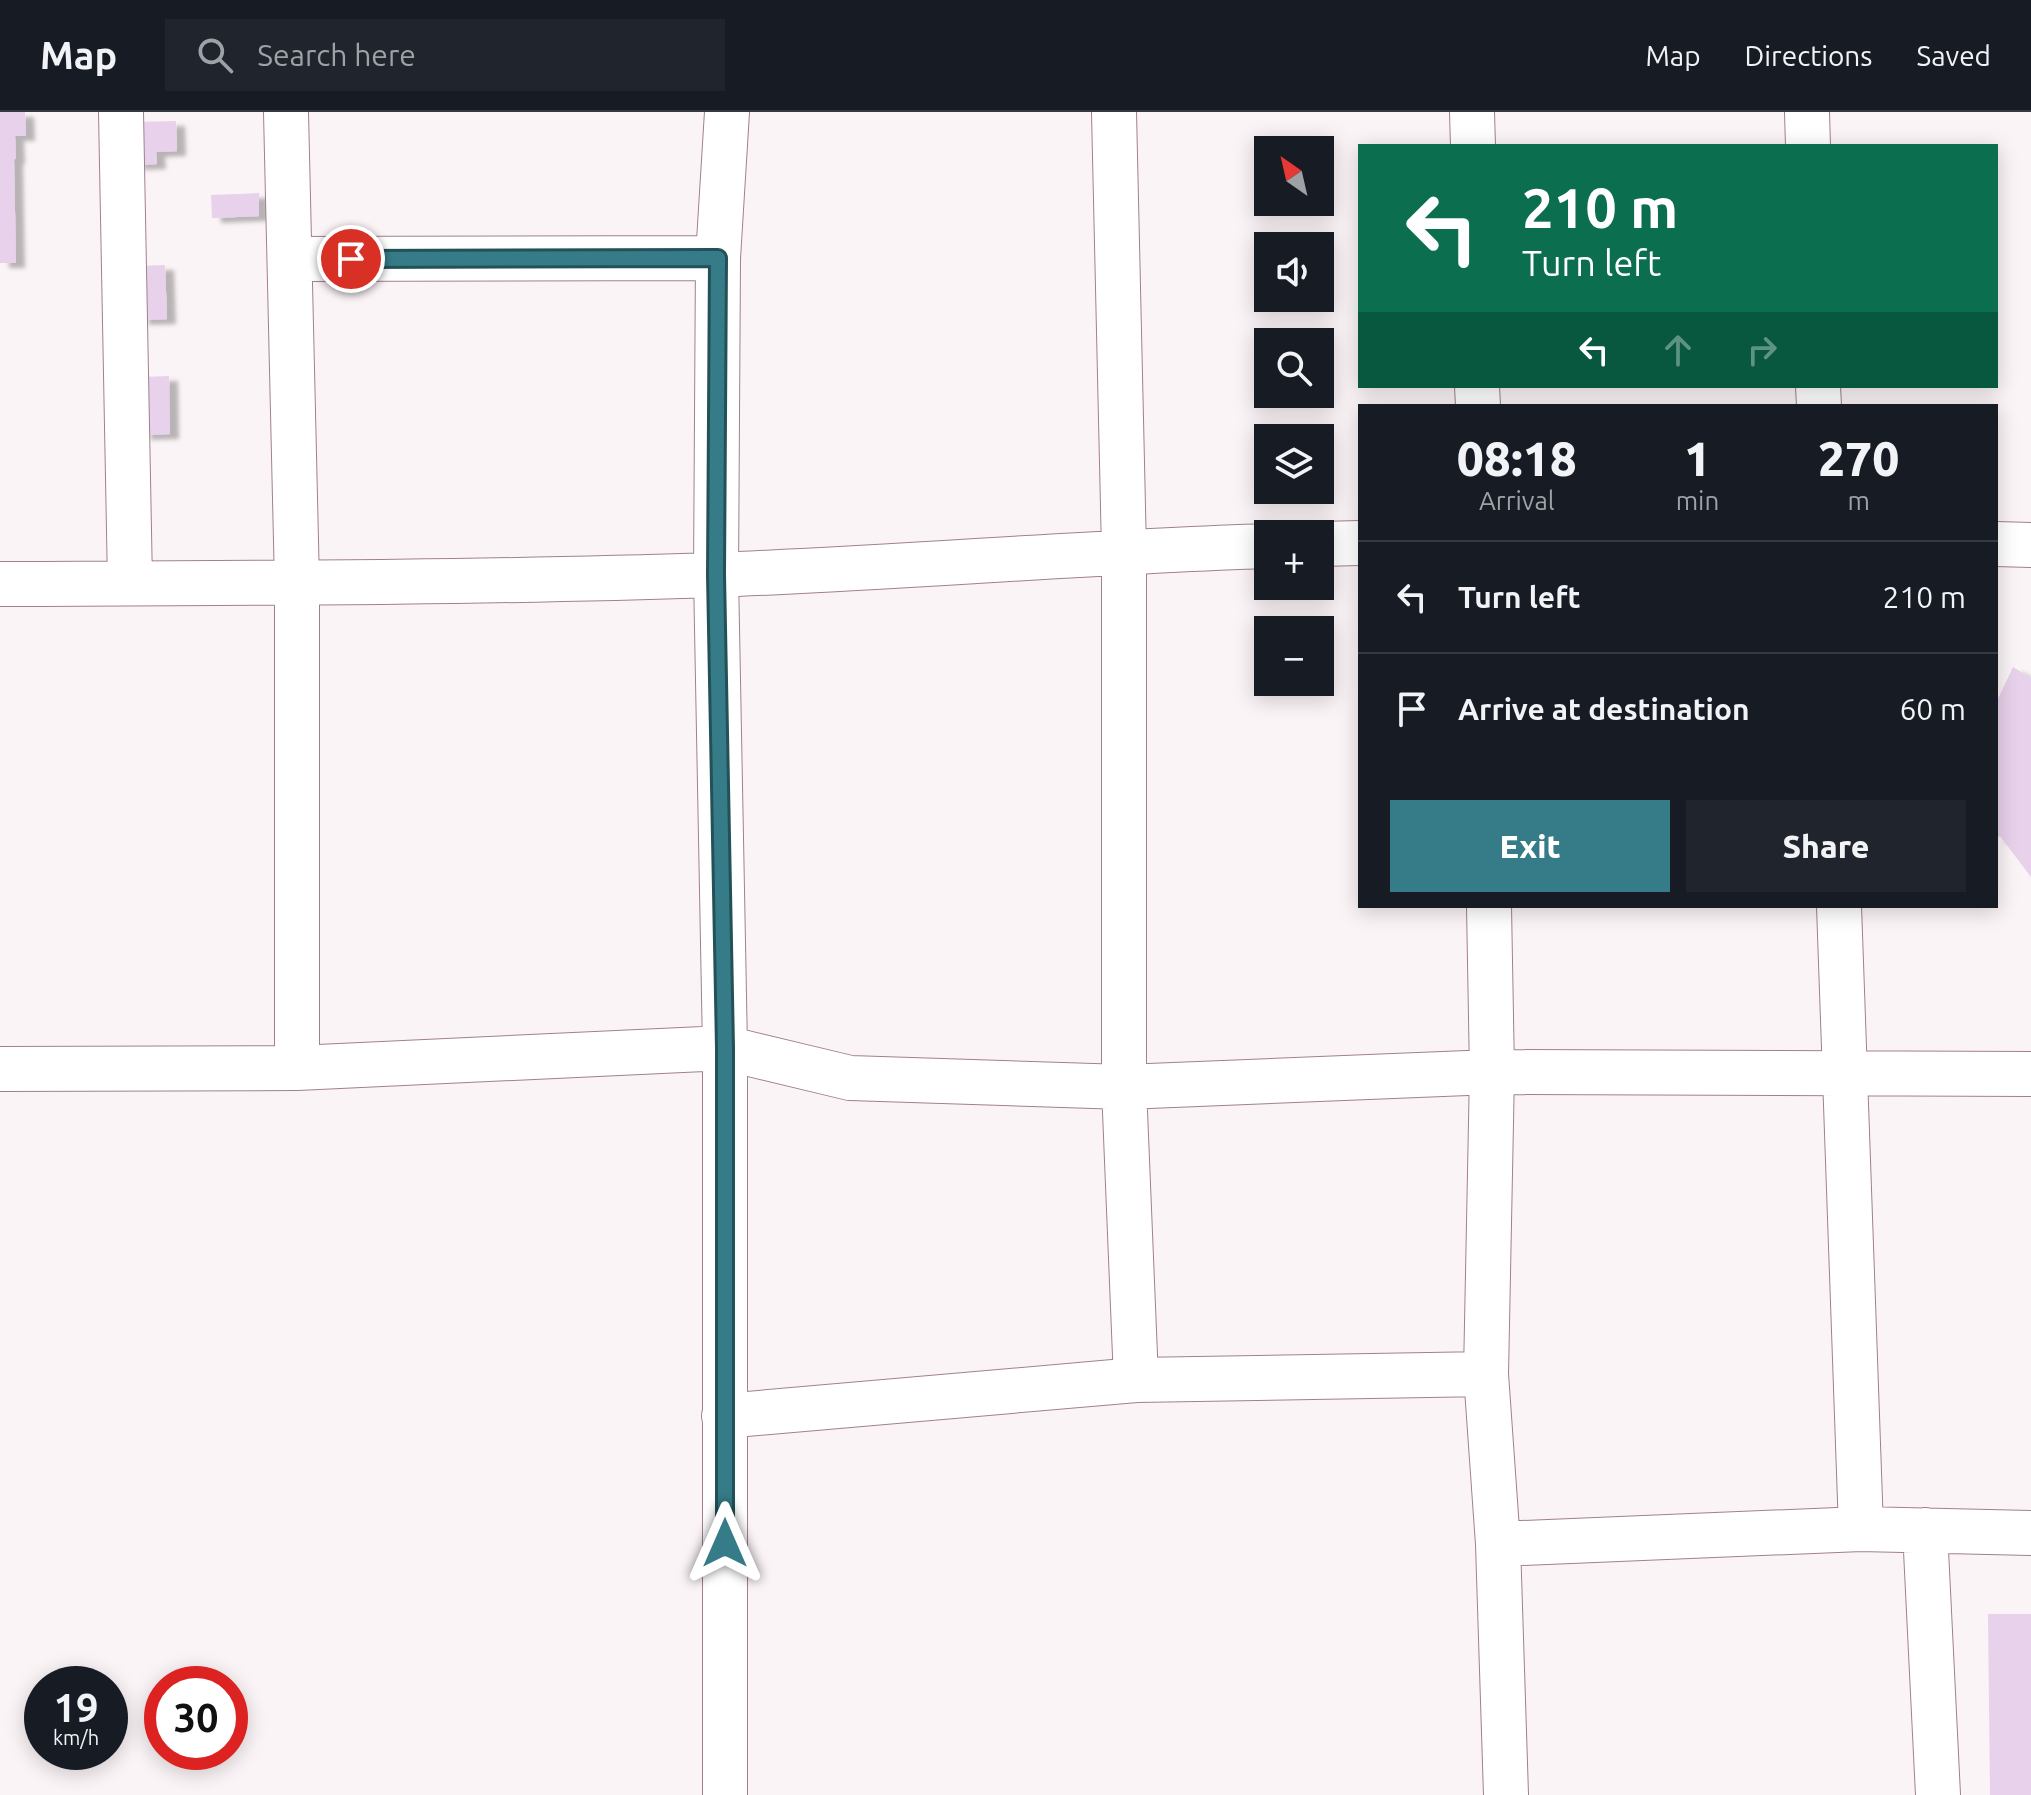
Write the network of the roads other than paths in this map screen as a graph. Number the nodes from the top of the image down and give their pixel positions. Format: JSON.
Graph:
{"nodes":[{"id":1,"x":121,"y":112,"type":"edge"},
{"id":2,"x":286,"y":112,"type":"edge"},
{"id":3,"x":727,"y":112,"type":"edge"},
{"id":4,"x":1114,"y":112,"type":"edge"},
{"id":5,"x":1472,"y":112,"type":"edge"},
{"id":6,"x":1807,"y":112,"type":"edge"},
{"id":7,"x":1473,"y":144,"type":"edge"},
{"id":8,"x":1808,"y":144,"type":"edge"},
{"id":9,"x":718,"y":258,"type":"junction"},
{"id":10,"x":290,"y":259,"type":"junction"},
{"id":11,"x":1358,"y":543,"type":"edge"},
{"id":12,"x":1334,"y":544,"type":"edge"},
{"id":13,"x":1998,"y":544,"type":"edge"},
{"id":14,"x":2031,"y":545,"type":"edge"},
{"id":15,"x":1254,"y":546,"type":"edge"},
{"id":16,"x":1124,"y":551,"type":"junction"},
{"id":17,"x":716,"y":575,"type":"junction"},
{"id":18,"x":130,"y":583,"type":"junction"},
{"id":19,"x":0,"y":584,"type":"edge"},
{"id":20,"x":297,"y":584,"type":"junction"},
{"id":21,"x":1489,"y":908,"type":"edge"},
{"id":22,"x":1839,"y":908,"type":"edge"},
{"id":23,"x":725,"y":1048,"type":"junction"},
{"id":24,"x":297,"y":1068,"type":"junction"},
{"id":25,"x":0,"y":1069,"type":"edge"},
{"id":26,"x":1492,"y":1072,"type":"junction"},
{"id":27,"x":1846,"y":1072,"type":"junction"},
{"id":28,"x":2031,"y":1074,"type":"edge"},
{"id":29,"x":1124,"y":1087,"type":"junction"},
{"id":30,"x":1486,"y":1374,"type":"junction"},
{"id":31,"x":1136,"y":1380,"type":"junction"},
{"id":32,"x":724,"y":1416,"type":"junction"},
{"id":33,"x":1861,"y":1529,"type":"junction"},
{"id":34,"x":1925,"y":1530,"type":"junction"},
{"id":35,"x":2031,"y":1533,"type":"edge"},
{"id":36,"x":1498,"y":1544,"type":"junction"},
{"id":37,"x":725,"y":1795,"type":"edge"},
{"id":38,"x":1506,"y":1795,"type":"edge"},
{"id":39,"x":1938,"y":1795,"type":"edge"}],
"edges":[{"from":1,"to":18,"type":"street"},
{"from":2,"to":10,"type":"street"},
{"from":3,"to":9,"type":"street"},
{"from":4,"to":16,"type":"street"},
{"from":5,"to":7,"type":"street"},
{"from":6,"to":8,"type":"street"},
{"from":9,"to":10,"type":"street"},
{"from":9,"to":17,"type":"street"},
{"from":10,"to":20,"type":"street"},
{"from":11,"to":12,"type":"street"},
{"from":13,"to":14,"type":"street"},
{"from":15,"to":16,"type":"street"},
{"from":16,"to":17,"type":"street"},
{"from":16,"to":29,"type":"street"},
{"from":17,"to":20,"type":"street"},
{"from":17,"to":23,"type":"street"},
{"from":18,"to":19,"type":"street"},
{"from":18,"to":20,"type":"street"},
{"from":20,"to":24,"type":"street"},
{"from":21,"to":26,"type":"street"},
{"from":22,"to":27,"type":"street"},
{"from":23,"to":24,"type":"street"},
{"from":23,"to":29,"type":"street"},
{"from":23,"to":32,"type":"street"},
{"from":24,"to":25,"type":"street"},
{"from":26,"to":27,"type":"street"},
{"from":26,"to":29,"type":"street"},
{"from":26,"to":30,"type":"street"},
{"from":27,"to":28,"type":"street"},
{"from":27,"to":33,"type":"street"},
{"from":29,"to":31,"type":"street"},
{"from":30,"to":31,"type":"street"},
{"from":30,"to":36,"type":"street"},
{"from":31,"to":32,"type":"street"},
{"from":32,"to":37,"type":"street"},
{"from":33,"to":34,"type":"street"},
{"from":33,"to":36,"type":"street"},
{"from":34,"to":35,"type":"street"},
{"from":34,"to":39,"type":"street"},
{"from":36,"to":38,"type":"street"}]}
